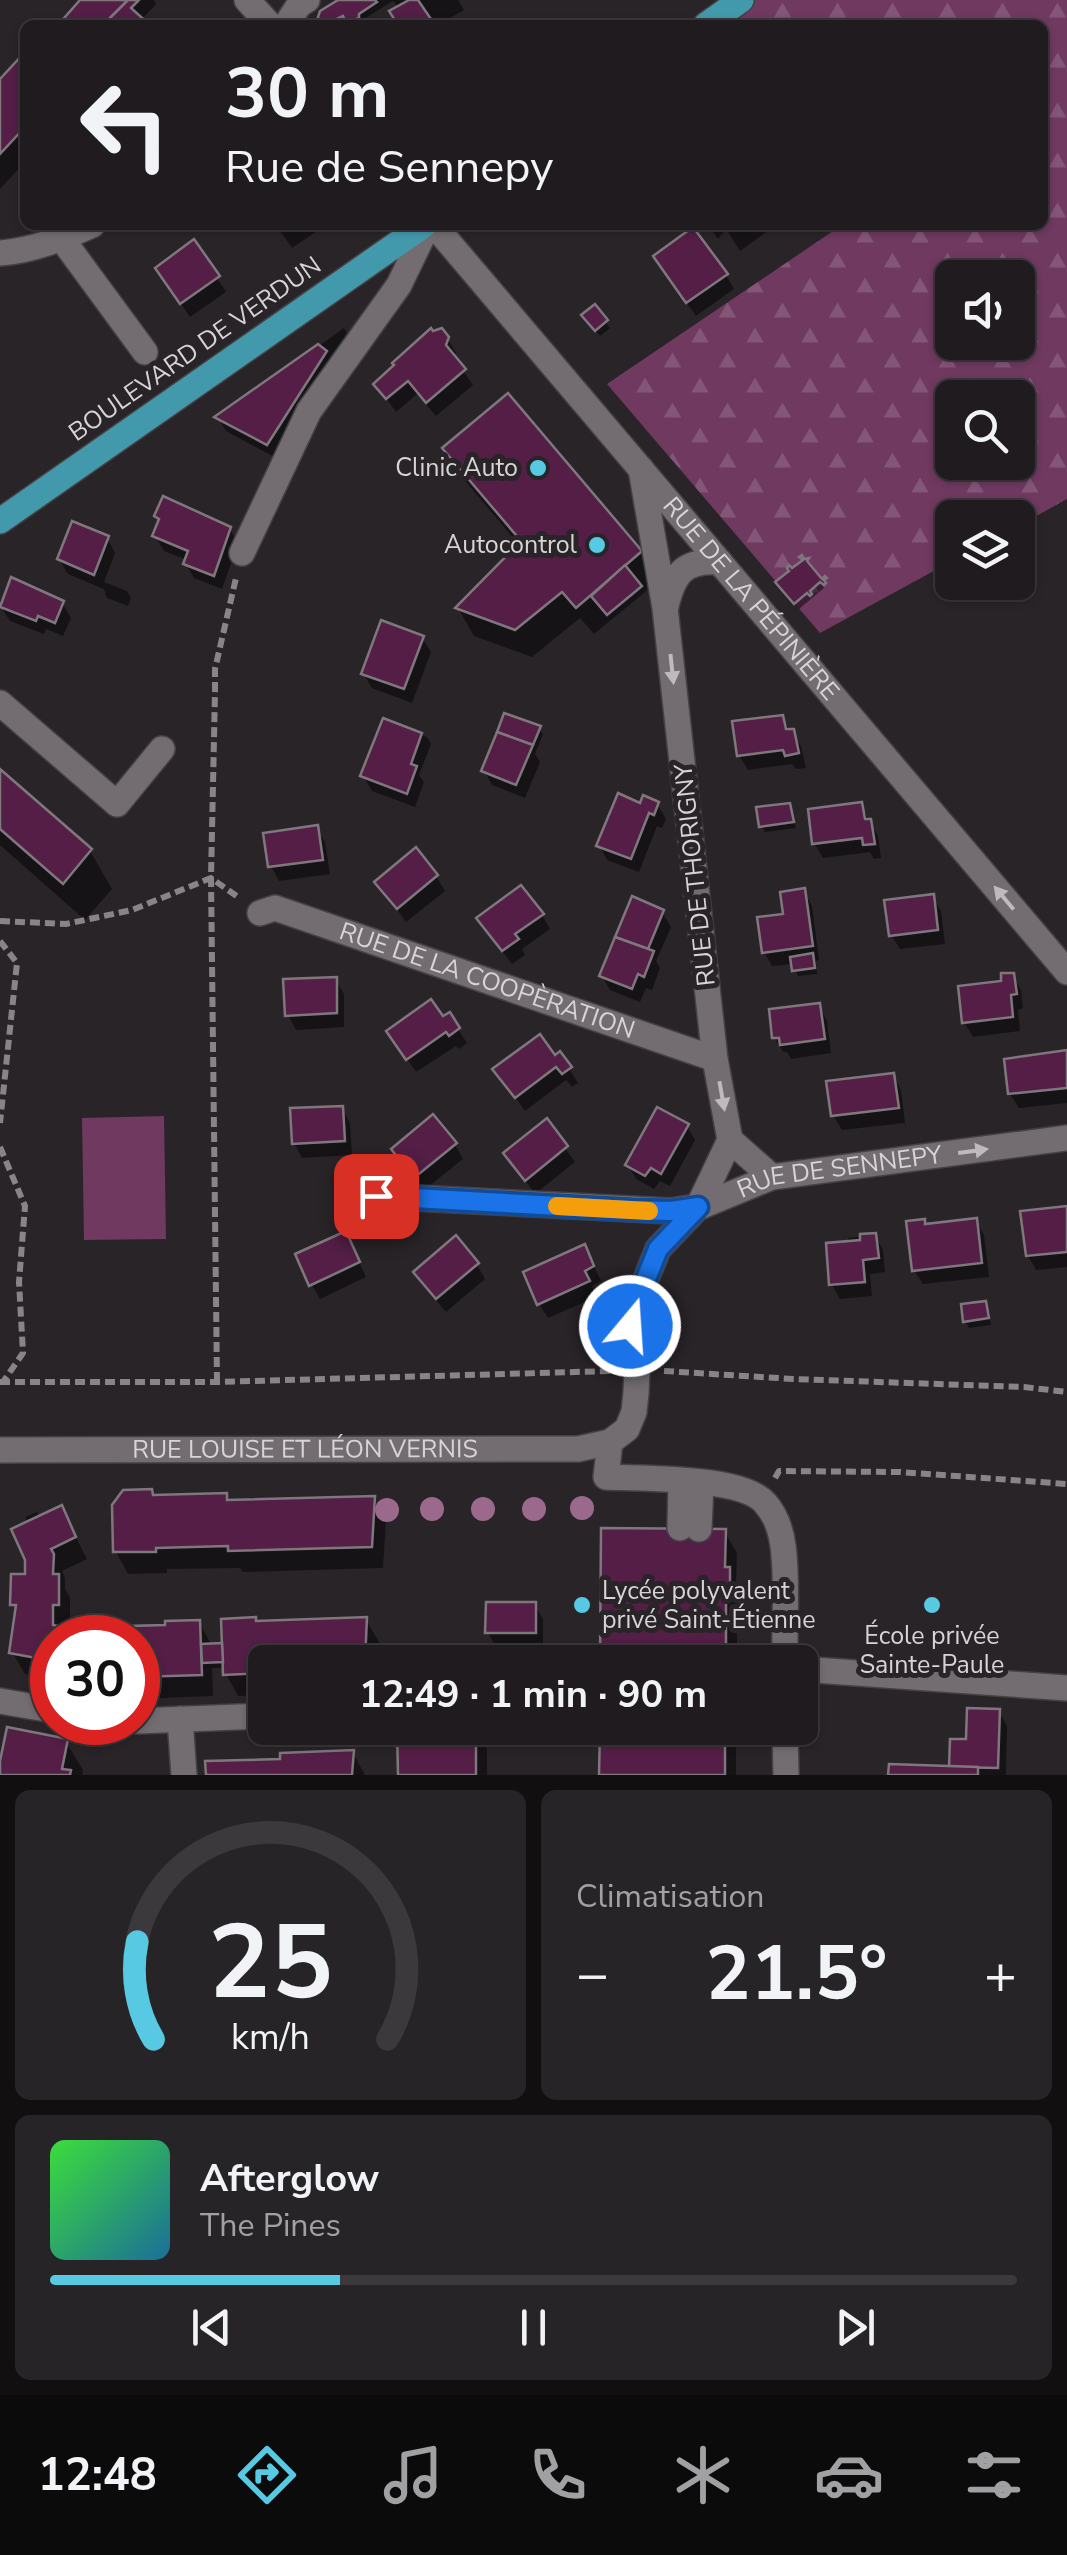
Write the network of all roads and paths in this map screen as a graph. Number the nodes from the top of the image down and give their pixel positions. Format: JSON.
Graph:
{"nodes":[{"id":1,"x":246,"y":0,"type":"edge"},
{"id":2,"x":307,"y":0,"type":"edge"},
{"id":3,"x":741,"y":0,"type":"edge"},
{"id":4,"x":265,"y":20,"type":"edge"},
{"id":5,"x":289,"y":20,"type":"edge"},
{"id":6,"x":713,"y":20,"type":"edge"},
{"id":7,"x":80,"y":230,"type":"edge"},
{"id":8,"x":421,"y":230,"type":"edge"},
{"id":9,"x":426,"y":230,"type":"edge"},
{"id":10,"x":432,"y":230,"type":"edge"},
{"id":11,"x":62,"y":238,"type":"junction"},
{"id":12,"x":0,"y":253,"type":"edge"},
{"id":13,"x":145,"y":352,"type":"dead end"},
{"id":14,"x":641,"y":469,"type":"junction"},
{"id":15,"x":0,"y":521,"type":"edge"},
{"id":16,"x":242,"y":553,"type":"joint"},
{"id":17,"x":720,"y":562,"type":"junction"},
{"id":18,"x":666,"y":608,"type":"junction"},
{"id":19,"x":0,"y":704,"type":"edge"},
{"id":20,"x":162,"y":750,"type":"dead end"},
{"id":21,"x":211,"y":878,"type":"junction"},
{"id":22,"x":260,"y":912,"type":"dead end"},
{"id":23,"x":0,"y":920,"type":"edge"},
{"id":24,"x":0,"y":941,"type":"edge"},
{"id":25,"x":1067,"y":972,"type":"edge"},
{"id":26,"x":715,"y":1058,"type":"junction"},
{"id":27,"x":0,"y":1123,"type":"edge"},
{"id":28,"x":1067,"y":1138,"type":"edge"},
{"id":29,"x":730,"y":1140,"type":"junction"},
{"id":30,"x":0,"y":1147,"type":"edge"},
{"id":31,"x":772,"y":1177,"type":"junction"},
{"id":32,"x":376,"y":1196,"type":"dead end"},
{"id":33,"x":698,"y":1207,"type":"junction"},
{"id":34,"x":637,"y":1370,"type":"junction"},
{"id":35,"x":1,"y":1382,"type":"edge"},
{"id":36,"x":217,"y":1382,"type":"junction"},
{"id":37,"x":1067,"y":1392,"type":"edge"},
{"id":38,"x":610,"y":1442,"type":"junction"},
{"id":39,"x":0,"y":1450,"type":"edge"},
{"id":40,"x":691,"y":1482,"type":"junction"},
{"id":41,"x":1067,"y":1484,"type":"edge"},
{"id":42,"x":764,"y":1502,"type":"junction"},
{"id":43,"x":689,"y":1528,"type":"dead end"},
{"id":44,"x":785,"y":1645,"type":"edge"},
{"id":45,"x":818,"y":1670,"type":"edge"},
{"id":46,"x":1067,"y":1688,"type":"edge"},
{"id":47,"x":0,"y":1702,"type":"edge"},
{"id":48,"x":30,"y":1707,"type":"edge"},
{"id":49,"x":248,"y":1717,"type":"edge"},
{"id":50,"x":160,"y":1720,"type":"edge"},
{"id":51,"x":180,"y":1720,"type":"junction"},
{"id":52,"x":785,"y":1745,"type":"edge"},
{"id":53,"x":184,"y":1775,"type":"edge"},
{"id":54,"x":786,"y":1775,"type":"edge"}],
"edges":[{"from":1,"to":4,"type":"street"},
{"from":2,"to":5,"type":"street"},
{"from":3,"to":6,"type":"main road"},
{"from":7,"to":11,"type":"street"},
{"from":8,"to":15,"type":"main road","name":"BOULEVARD DE VERDUN"},
{"from":9,"to":16,"type":"street"},
{"from":10,"to":14,"type":"street","name":"RUE DE LA PÉPINIÈRE"},
{"from":11,"to":12,"type":"street"},
{"from":11,"to":13,"type":"street"},
{"from":14,"to":17,"type":"street","name":"RUE DE LA PÉPINIÈRE"},
{"from":14,"to":18,"type":"street","name":"RUE DE THORIGNY"},
{"from":16,"to":21,"type":"path"},
{"from":17,"to":18,"type":"street"},
{"from":25,"to":17,"type":"street","name":"RUE DE LA PÉPINIÈRE","one_way":true},
{"from":18,"to":26,"type":"street","name":"RUE DE THORIGNY","one_way":true},
{"from":19,"to":20,"type":"street"},
{"from":21,"to":23,"type":"path"},
{"from":21,"to":36,"type":"path"},
{"from":22,"to":26,"type":"street","name":"RUE DE LA COOPÈRATION"},
{"from":24,"to":27,"type":"path"},
{"from":26,"to":29,"type":"street","name":"RUE DE THORIGNY","one_way":true},
{"from":31,"to":28,"type":"street","name":"RUE DE SENNEPY","one_way":true},
{"from":29,"to":31,"type":"street"},
{"from":29,"to":33,"type":"street"},
{"from":30,"to":35,"type":"path"},
{"from":31,"to":33,"type":"street","name":"RUE DE SENNEPY"},
{"from":32,"to":33,"type":"street","name":"RUE DE SENNEPY"},
{"from":33,"to":34,"type":"street"},
{"from":34,"to":36,"type":"path"},
{"from":34,"to":37,"type":"path"},
{"from":34,"to":38,"type":"street"},
{"from":35,"to":36,"type":"path"},
{"from":38,"to":39,"type":"street","name":"RUE LOUISE ET LÉON VERNIS"},
{"from":38,"to":40,"type":"street"},
{"from":40,"to":42,"type":"street"},
{"from":40,"to":43,"type":"street"},
{"from":41,"to":42,"type":"path"},
{"from":42,"to":44,"type":"street"},
{"from":45,"to":46,"type":"street"},
{"from":47,"to":48,"type":"street"},
{"from":49,"to":51,"type":"street"},
{"from":50,"to":51,"type":"street"},
{"from":51,"to":53,"type":"street"},
{"from":52,"to":54,"type":"street"}]}
